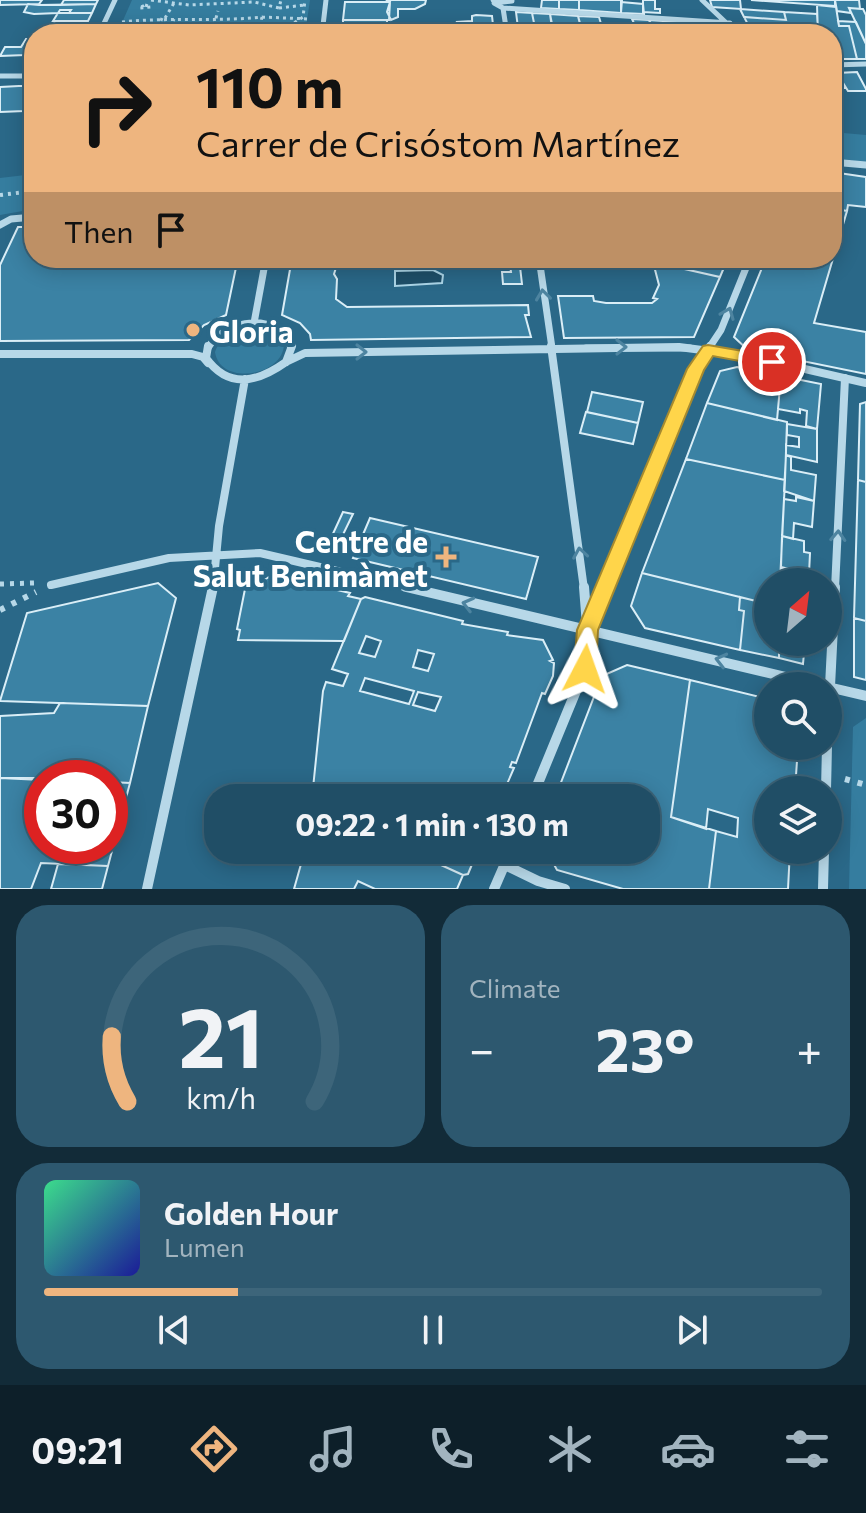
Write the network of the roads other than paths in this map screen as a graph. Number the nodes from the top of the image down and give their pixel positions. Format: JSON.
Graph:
{"nodes":[{"id":1,"x":115,"y":0,"type":"edge"},
{"id":2,"x":326,"y":0,"type":"edge"},
{"id":3,"x":493,"y":0,"type":"edge"},
{"id":4,"x":702,"y":0,"type":"edge"},
{"id":5,"x":503,"y":8,"type":"junction"},
{"id":6,"x":730,"y":23,"type":"joint"},
{"id":7,"x":104,"y":24,"type":"edge"},
{"id":8,"x":323,"y":24,"type":"edge"},
{"id":9,"x":505,"y":24,"type":"edge"},
{"id":10,"x":866,"y":64,"type":"edge"},
{"id":11,"x":842,"y":65,"type":"edge"},
{"id":12,"x":0,"y":76,"type":"edge"},
{"id":13,"x":24,"y":76,"type":"edge"},
{"id":14,"x":842,"y":163,"type":"edge"},
{"id":15,"x":866,"y":165,"type":"edge"},
{"id":16,"x":24,"y":218,"type":"edge"},
{"id":17,"x":0,"y":225,"type":"edge"},
{"id":18,"x":264,"y":268,"type":"edge"},
{"id":19,"x":540,"y":268,"type":"edge"},
{"id":20,"x":746,"y":268,"type":"edge"},
{"id":21,"x":254,"y":323,"type":"junction"},
{"id":22,"x":552,"y":349,"type":"junction"},
{"id":23,"x":708,"y":350,"type":"junction"},
{"id":24,"x":0,"y":354,"type":"edge"},
{"id":25,"x":286,"y":362,"type":"junction"},
{"id":26,"x":208,"y":363,"type":"junction"},
{"id":27,"x":845,"y":378,"type":"junction"},
{"id":28,"x":245,"y":379,"type":"junction"},
{"id":29,"x":866,"y":383,"type":"edge"},
{"id":30,"x":217,"y":555,"type":"junction"},
{"id":31,"x":51,"y":585,"type":"road end"},
{"id":32,"x":588,"y":630,"type":"junction"},
{"id":33,"x":764,"y":672,"type":"edge"},
{"id":34,"x":828,"y":672,"type":"edge"},
{"id":35,"x":842,"y":690,"type":"edge"},
{"id":36,"x":866,"y":696,"type":"edge"},
{"id":37,"x":538,"y":784,"type":"edge"},
{"id":38,"x":824,"y":864,"type":"edge"},
{"id":39,"x":505,"y":865,"type":"joint"},
{"id":40,"x":147,"y":889,"type":"edge"},
{"id":41,"x":494,"y":889,"type":"edge"},
{"id":42,"x":565,"y":889,"type":"edge"},
{"id":43,"x":823,"y":889,"type":"edge"}],
"edges":[{"from":1,"to":7,"type":"street"},
{"from":2,"to":8,"type":"street"},
{"from":3,"to":5,"type":"street"},
{"from":4,"to":6,"type":"street"},
{"from":5,"to":6,"type":"street"},
{"from":5,"to":9,"type":"street"},
{"from":10,"to":11,"type":"street"},
{"from":12,"to":13,"type":"street"},
{"from":14,"to":15,"type":"street"},
{"from":16,"to":17,"type":"street"},
{"from":18,"to":21,"type":"street"},
{"from":22,"to":19,"type":"street","one_way":true},
{"from":23,"to":20,"type":"street","one_way":true},
{"from":21,"to":25,"type":"street"},
{"from":21,"to":26,"type":"street"},
{"from":22,"to":23,"type":"street","one_way":true},
{"from":25,"to":22,"type":"street","one_way":true},
{"from":32,"to":22,"type":"street","one_way":true},
{"from":23,"to":27,"type":"street"},
{"from":23,"to":32,"type":"street"},
{"from":24,"to":26,"type":"street"},
{"from":25,"to":28,"type":"street"},
{"from":26,"to":28,"type":"street"},
{"from":27,"to":29,"type":"street"},
{"from":34,"to":27,"type":"street","one_way":true},
{"from":28,"to":30,"type":"street"},
{"from":30,"to":31,"type":"street"},
{"from":32,"to":30,"type":"street","one_way":true},
{"from":30,"to":40,"type":"street"},
{"from":33,"to":32,"type":"street","one_way":true},
{"from":32,"to":37,"type":"street"},
{"from":35,"to":36,"type":"street"},
{"from":38,"to":43,"type":"street"},
{"from":39,"to":41,"type":"street"},
{"from":39,"to":42,"type":"street"}]}
